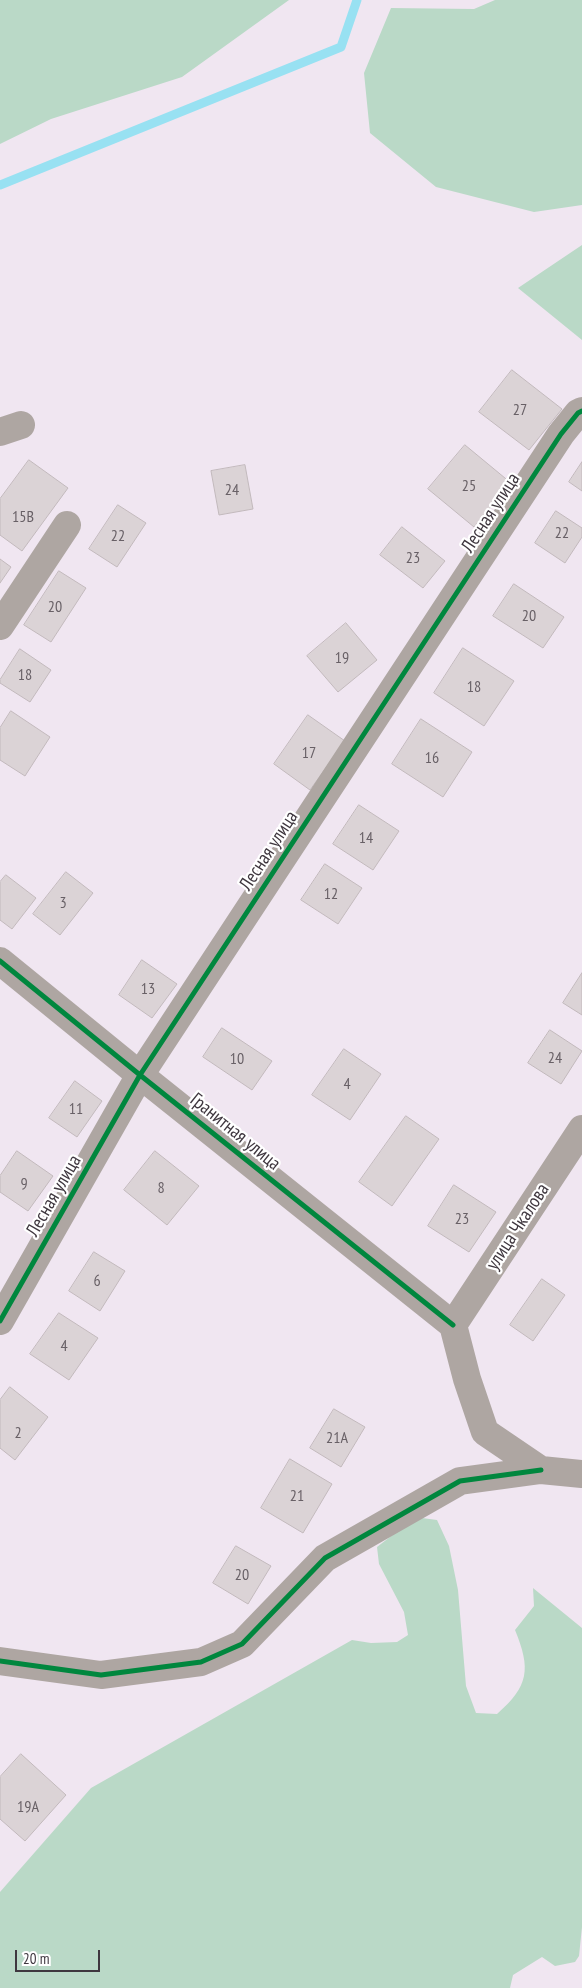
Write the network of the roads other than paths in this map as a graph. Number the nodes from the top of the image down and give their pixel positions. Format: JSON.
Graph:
{"nodes":[{"id":1,"x":582,"y":411,"type":"edge"},
{"id":2,"x":67,"y":525,"type":"dead end"},
{"id":3,"x":0,"y":626,"type":"edge"},
{"id":4,"x":0,"y":961,"type":"edge"},
{"id":5,"x":140,"y":1076,"type":"junction"},
{"id":6,"x":582,"y":1129,"type":"edge"},
{"id":7,"x":0,"y":1321,"type":"edge"},
{"id":8,"x":453,"y":1325,"type":"junction"},
{"id":9,"x":541,"y":1470,"type":"junction"},
{"id":10,"x":582,"y":1474,"type":"edge"},
{"id":11,"x":0,"y":1661,"type":"edge"}],
"edges":[{"from":1,"to":5,"type":"street","name":"Лесная улица"},
{"from":2,"to":3,"type":"street"},
{"from":4,"to":5,"type":"street","name":"Гранитная улица"},
{"from":5,"to":7,"type":"street","name":"Лесная улица"},
{"from":5,"to":8,"type":"street","name":"Гранитная улица"},
{"from":6,"to":8,"type":"street","name":"улица Чкалова"},
{"from":8,"to":9,"type":"street"},
{"from":9,"to":10,"type":"street"},
{"from":9,"to":11,"type":"street"}]}
